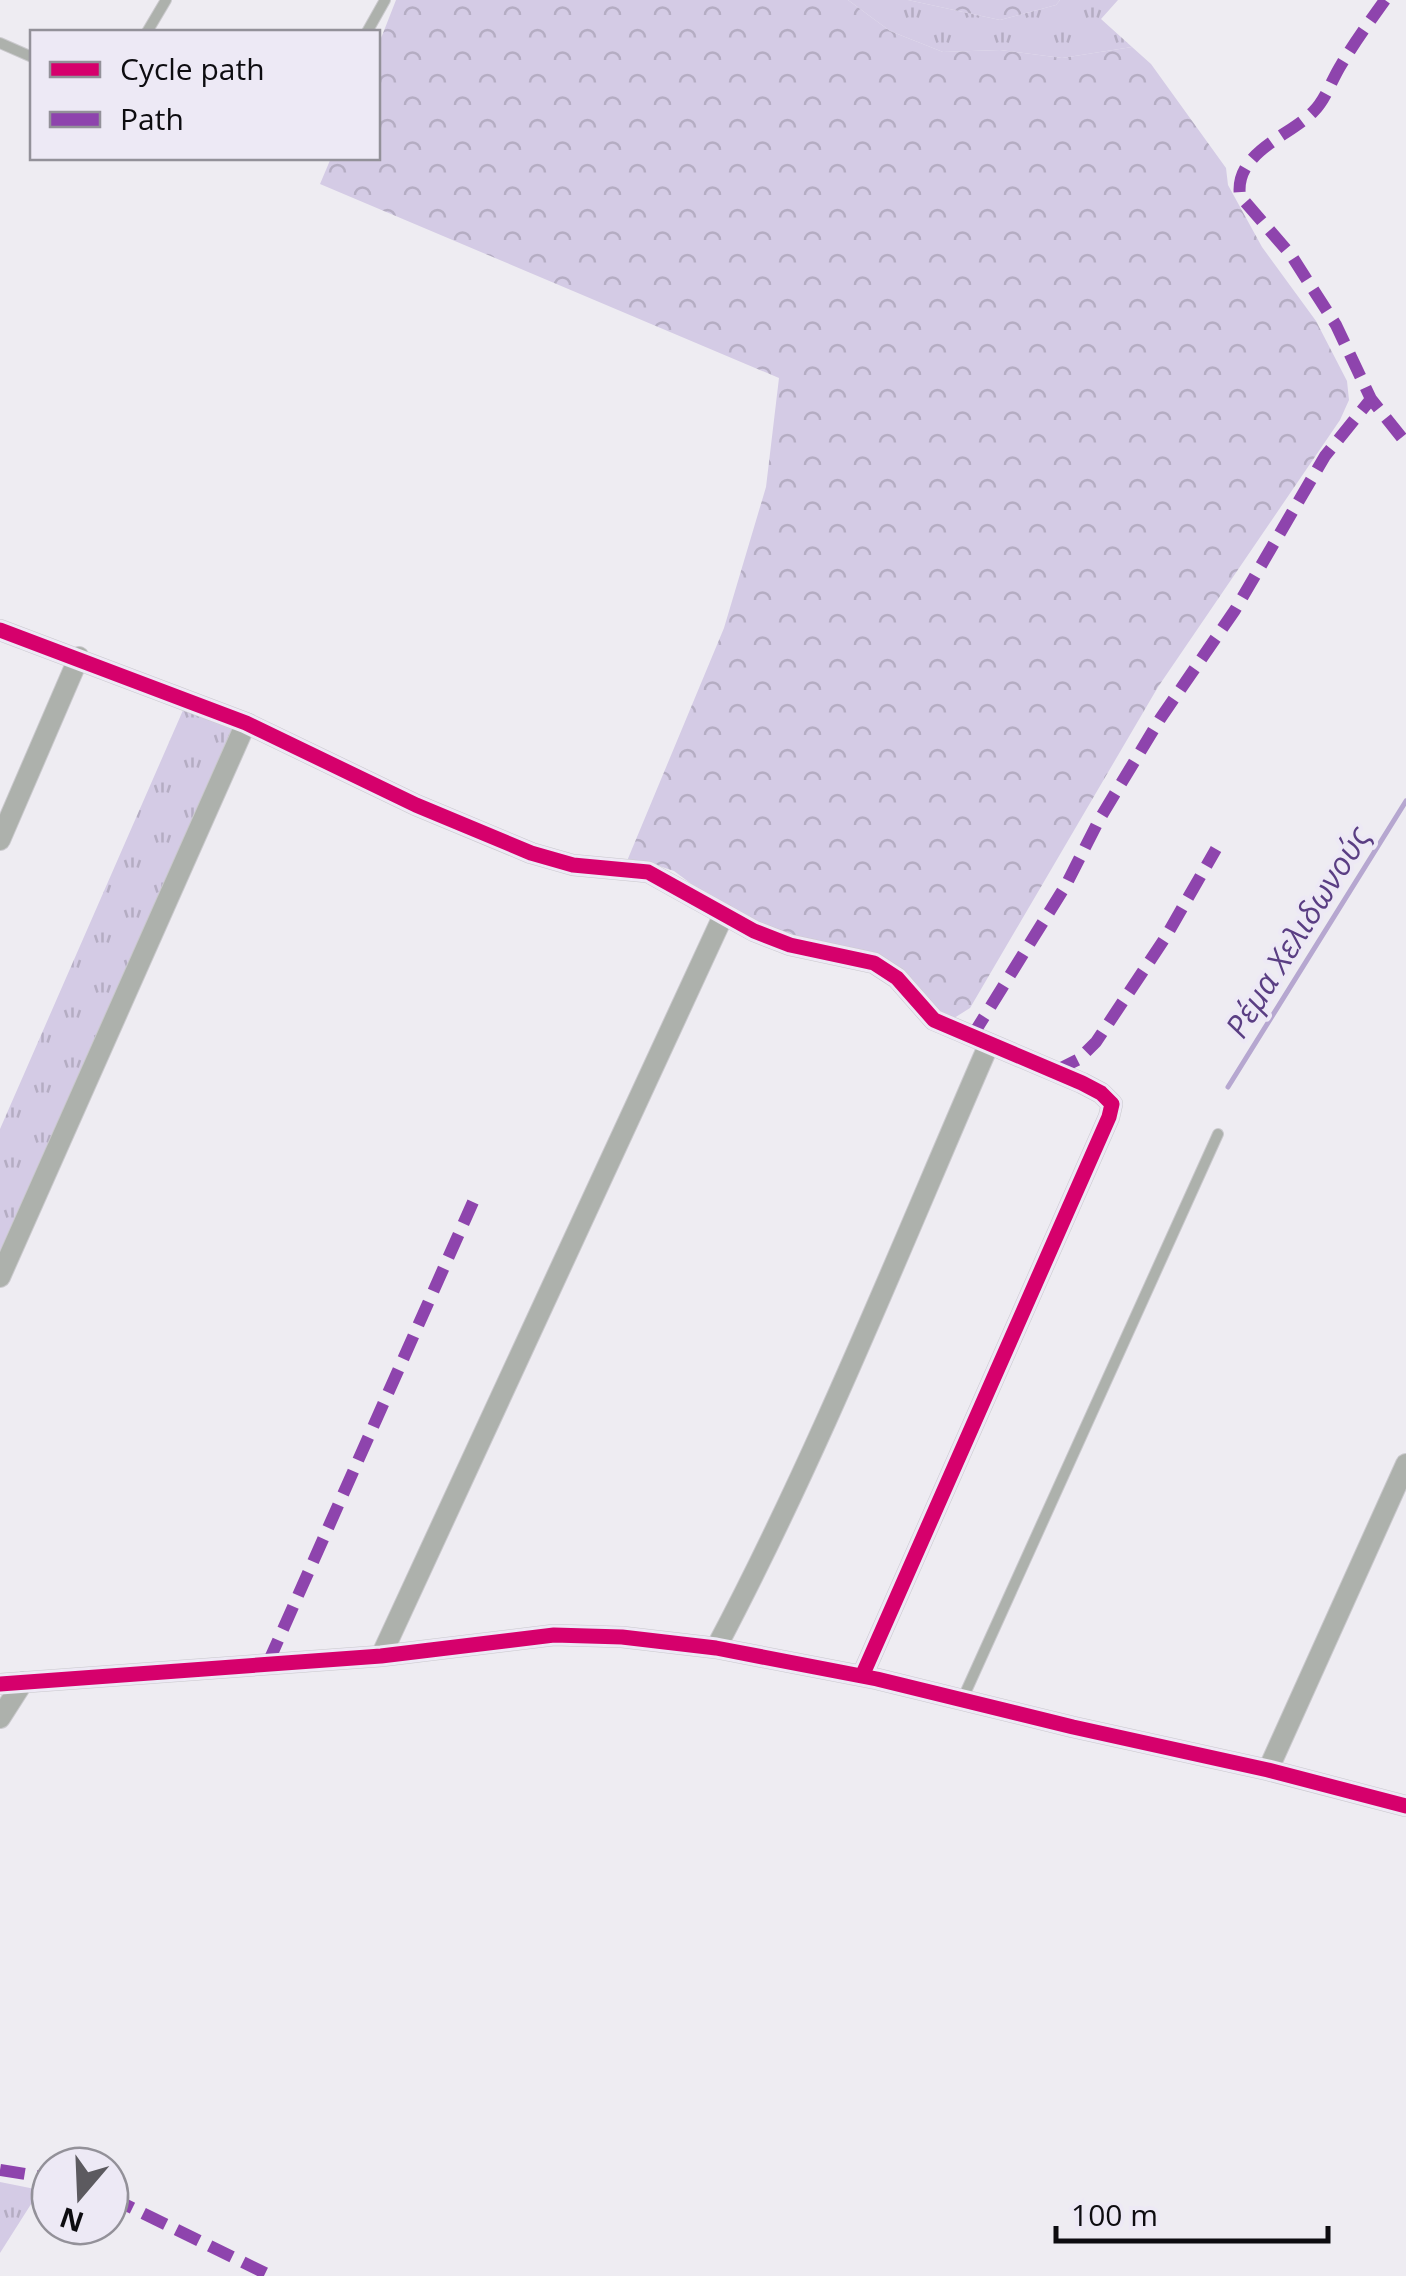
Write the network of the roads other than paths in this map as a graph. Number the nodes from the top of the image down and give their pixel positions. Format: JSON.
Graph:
{"nodes":[{"id":1,"x":166,"y":0,"type":"edge"},
{"id":2,"x":385,"y":0,"type":"edge"},
{"id":3,"x":149,"y":30,"type":"edge"},
{"id":4,"x":369,"y":30,"type":"edge"},
{"id":5,"x":0,"y":43,"type":"edge"},
{"id":6,"x":30,"y":56,"type":"edge"},
{"id":7,"x":0,"y":630,"type":"edge"},
{"id":8,"x":80,"y":658,"type":"junction"},
{"id":9,"x":246,"y":722,"type":"junction"},
{"id":10,"x":0,"y":840,"type":"edge"},
{"id":11,"x":724,"y":914,"type":"junction"},
{"id":12,"x":989,"y":1044,"type":"junction"},
{"id":13,"x":1218,"y":1134,"type":"dead end"},
{"id":14,"x":0,"y":1278,"type":"edge"},
{"id":15,"x":1406,"y":1464,"type":"edge"},
{"id":16,"x":716,"y":1648,"type":"junction"},
{"id":17,"x":381,"y":1656,"type":"junction"},
{"id":18,"x":862,"y":1676,"type":"junction"},
{"id":19,"x":23,"y":1682,"type":"junction"},
{"id":20,"x":0,"y":1684,"type":"edge"},
{"id":21,"x":963,"y":1698,"type":"junction"},
{"id":22,"x":0,"y":1718,"type":"edge"},
{"id":23,"x":1268,"y":1770,"type":"junction"},
{"id":24,"x":1406,"y":1806,"type":"edge"}],
"edges":[{"from":1,"to":3,"type":"lane"},
{"from":2,"to":4,"type":"lane"},
{"from":5,"to":6,"type":"lane"},
{"from":7,"to":8,"type":"street"},
{"from":8,"to":9,"type":"street"},
{"from":8,"to":10,"type":"street"},
{"from":9,"to":11,"type":"street"},
{"from":9,"to":14,"type":"street"},
{"from":11,"to":12,"type":"street"},
{"from":11,"to":17,"type":"street"},
{"from":12,"to":16,"type":"street"},
{"from":12,"to":18,"type":"street"},
{"from":13,"to":21,"type":"lane"},
{"from":15,"to":23,"type":"street"},
{"from":16,"to":17,"type":"street"},
{"from":16,"to":18,"type":"street"},
{"from":17,"to":19,"type":"street"},
{"from":18,"to":21,"type":"street"},
{"from":19,"to":20,"type":"street"},
{"from":19,"to":22,"type":"street"},
{"from":21,"to":23,"type":"street"},
{"from":23,"to":24,"type":"street"}]}
